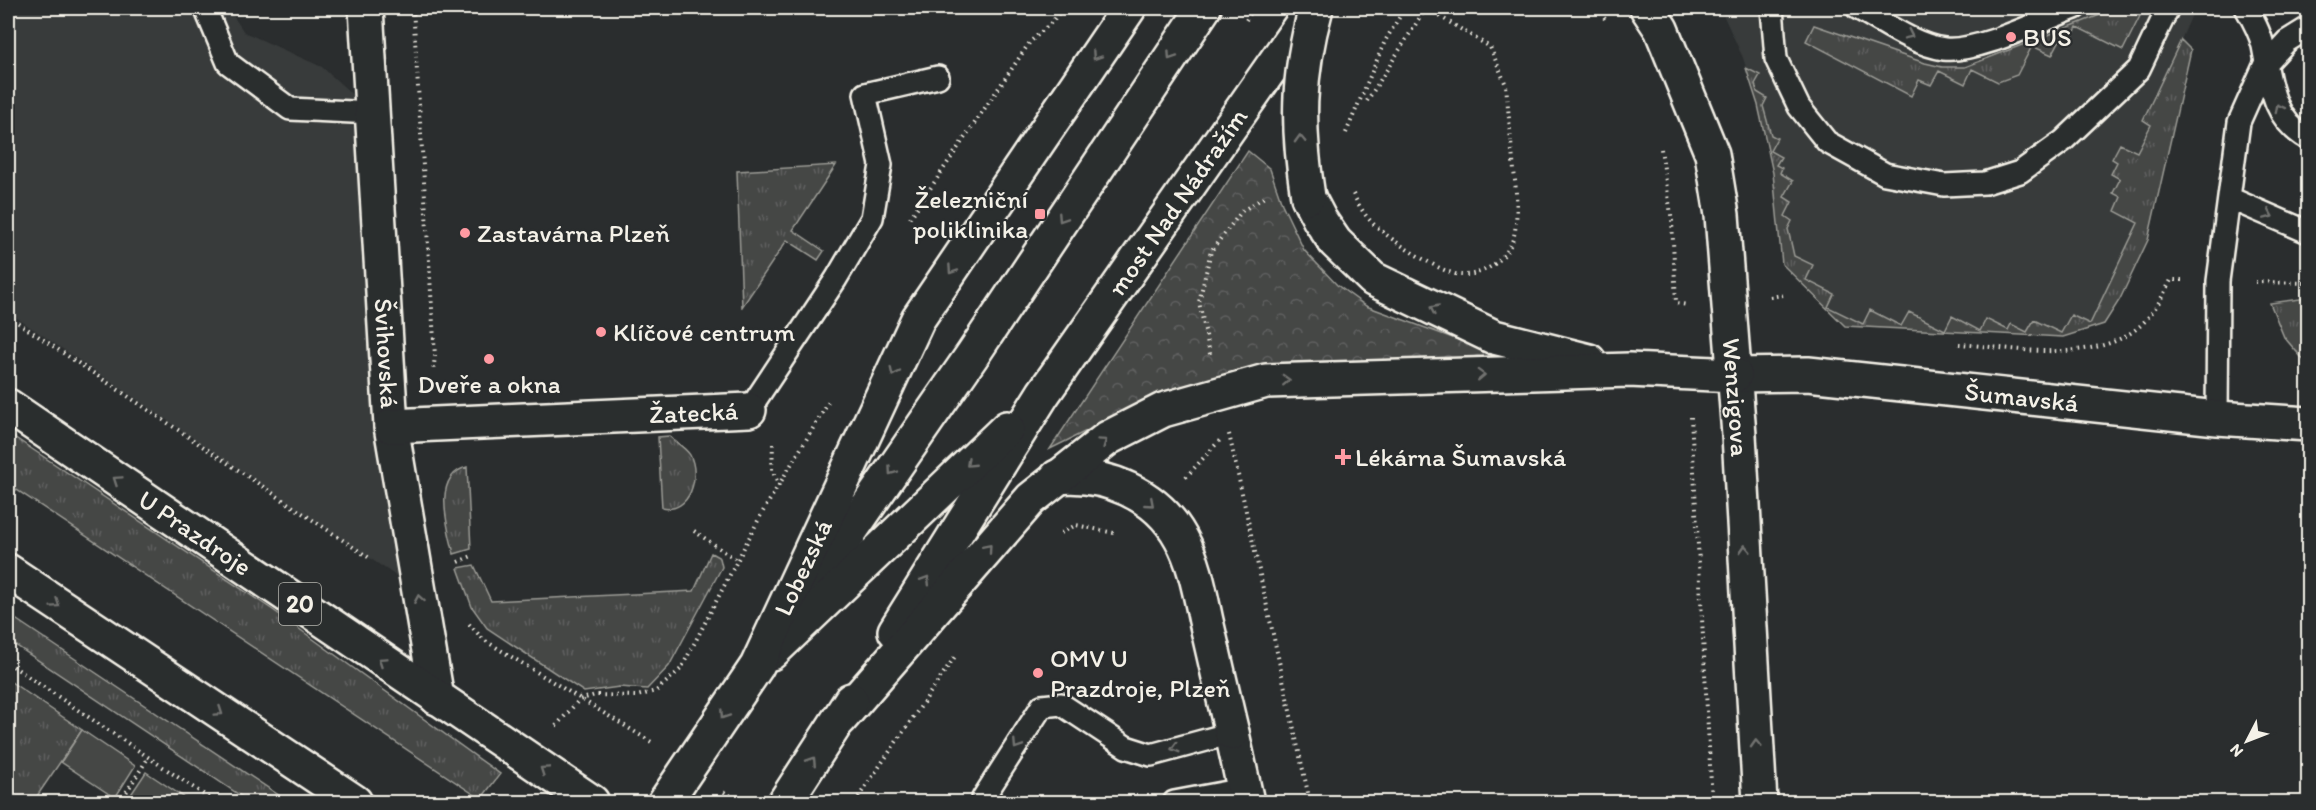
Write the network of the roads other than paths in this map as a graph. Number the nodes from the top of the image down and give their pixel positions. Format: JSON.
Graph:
{"nodes":[{"id":1,"x":205,"y":8,"type":"edge"},
{"id":2,"x":366,"y":8,"type":"edge"},
{"id":3,"x":1129,"y":8,"type":"edge"},
{"id":4,"x":1204,"y":8,"type":"edge"},
{"id":5,"x":1315,"y":8,"type":"edge"},
{"id":6,"x":1647,"y":8,"type":"edge"},
{"id":7,"x":1772,"y":8,"type":"edge"},
{"id":8,"x":1857,"y":8,"type":"edge"},
{"id":9,"x":2075,"y":8,"type":"edge"},
{"id":10,"x":2168,"y":8,"type":"edge"},
{"id":11,"x":2246,"y":8,"type":"edge"},
{"id":12,"x":2308,"y":28,"type":"edge"},
{"id":13,"x":2264,"y":66,"type":"junction"},
{"id":14,"x":938,"y":77,"type":"dead end"},
{"id":15,"x":372,"y":113,"type":"junction"},
{"id":16,"x":2308,"y":138,"type":"edge"},
{"id":17,"x":2229,"y":198,"type":"junction"},
{"id":18,"x":2308,"y":232,"type":"edge"},
{"id":19,"x":1629,"y":370,"type":"junction"},
{"id":20,"x":1735,"y":375,"type":"junction"},
{"id":21,"x":1043,"y":394,"type":"junction"},
{"id":22,"x":8,"y":406,"type":"edge"},
{"id":23,"x":749,"y":410,"type":"joint"},
{"id":24,"x":2217,"y":418,"type":"junction"},
{"id":25,"x":2308,"y":424,"type":"edge"},
{"id":26,"x":391,"y":426,"type":"junction"},
{"id":27,"x":1057,"y":477,"type":"junction"},
{"id":28,"x":8,"y":572,"type":"edge"},
{"id":29,"x":757,"y":666,"type":"junction"},
{"id":30,"x":437,"y":698,"type":"junction"},
{"id":31,"x":840,"y":719,"type":"junction"},
{"id":32,"x":1232,"y":733,"type":"junction"},
{"id":33,"x":1246,"y":796,"type":"edge"},
{"id":34,"x":355,"y":802,"type":"edge"},
{"id":35,"x":592,"y":802,"type":"edge"},
{"id":36,"x":665,"y":802,"type":"edge"},
{"id":37,"x":785,"y":802,"type":"edge"},
{"id":38,"x":985,"y":802,"type":"edge"},
{"id":39,"x":1174,"y":802,"type":"edge"},
{"id":40,"x":1760,"y":802,"type":"edge"}],
"edges":[{"from":1,"to":15,"type":"lane"},
{"from":2,"to":15,"type":"main road","name":"Švihovská"},
{"from":3,"to":29,"type":"main road","name":"Lobezská","one_way":true},
{"from":4,"to":29,"type":"main road","one_way":true},
{"from":19,"to":5,"type":"main road","one_way":true,"bridge":true},
{"from":5,"to":21,"type":"main road","name":"most Nad Nádražím"},
{"from":6,"to":20,"type":"main road","name":"Wenzigova"},
{"from":7,"to":10,"type":"lane"},
{"from":8,"to":9,"type":"lane","one_way":true},
{"from":11,"to":13,"type":"lane"},
{"from":12,"to":13,"type":"lane"},
{"from":16,"to":13,"type":"lane","one_way":true},
{"from":13,"to":17,"type":"lane"},
{"from":14,"to":23,"type":"lane","name":"Žatecká"},
{"from":15,"to":26,"type":"main road","name":"Švihovská"},
{"from":17,"to":18,"type":"lane","one_way":true},
{"from":17,"to":24,"type":"lane"},
{"from":19,"to":20,"type":"main road","name":"Šumavská"},
{"from":27,"to":19,"type":"main road","one_way":true},
{"from":20,"to":24,"type":"main road","name":"Šumavská"},
{"from":40,"to":20,"type":"main road","name":"Wenzigova","one_way":true},
{"from":21,"to":29,"type":"main road","one_way":true},
{"from":31,"to":21,"type":"main road","one_way":true},
{"from":30,"to":22,"type":"main road","name":"U Prazdroje","number":"20","one_way":true},
{"from":23,"to":26,"type":"main road","name":"Žatecká"},
{"from":24,"to":25,"type":"main road","name":"Šumavská"},
{"from":30,"to":26,"type":"main road","name":"Švihovská","one_way":true},
{"from":31,"to":27,"type":"main road","one_way":true},
{"from":27,"to":32,"type":"main road","one_way":true},
{"from":28,"to":34,"type":"main road","one_way":true},
{"from":29,"to":36,"type":"main road","name":"Lobezská","one_way":true},
{"from":35,"to":30,"type":"main road","name":"U Prazdroje","number":"20","one_way":true},
{"from":37,"to":31,"type":"main road","one_way":true},
{"from":32,"to":33,"type":"main road"},
{"from":32,"to":38,"type":"lane","one_way":true},
{"from":33,"to":39,"type":"lane"}]}
